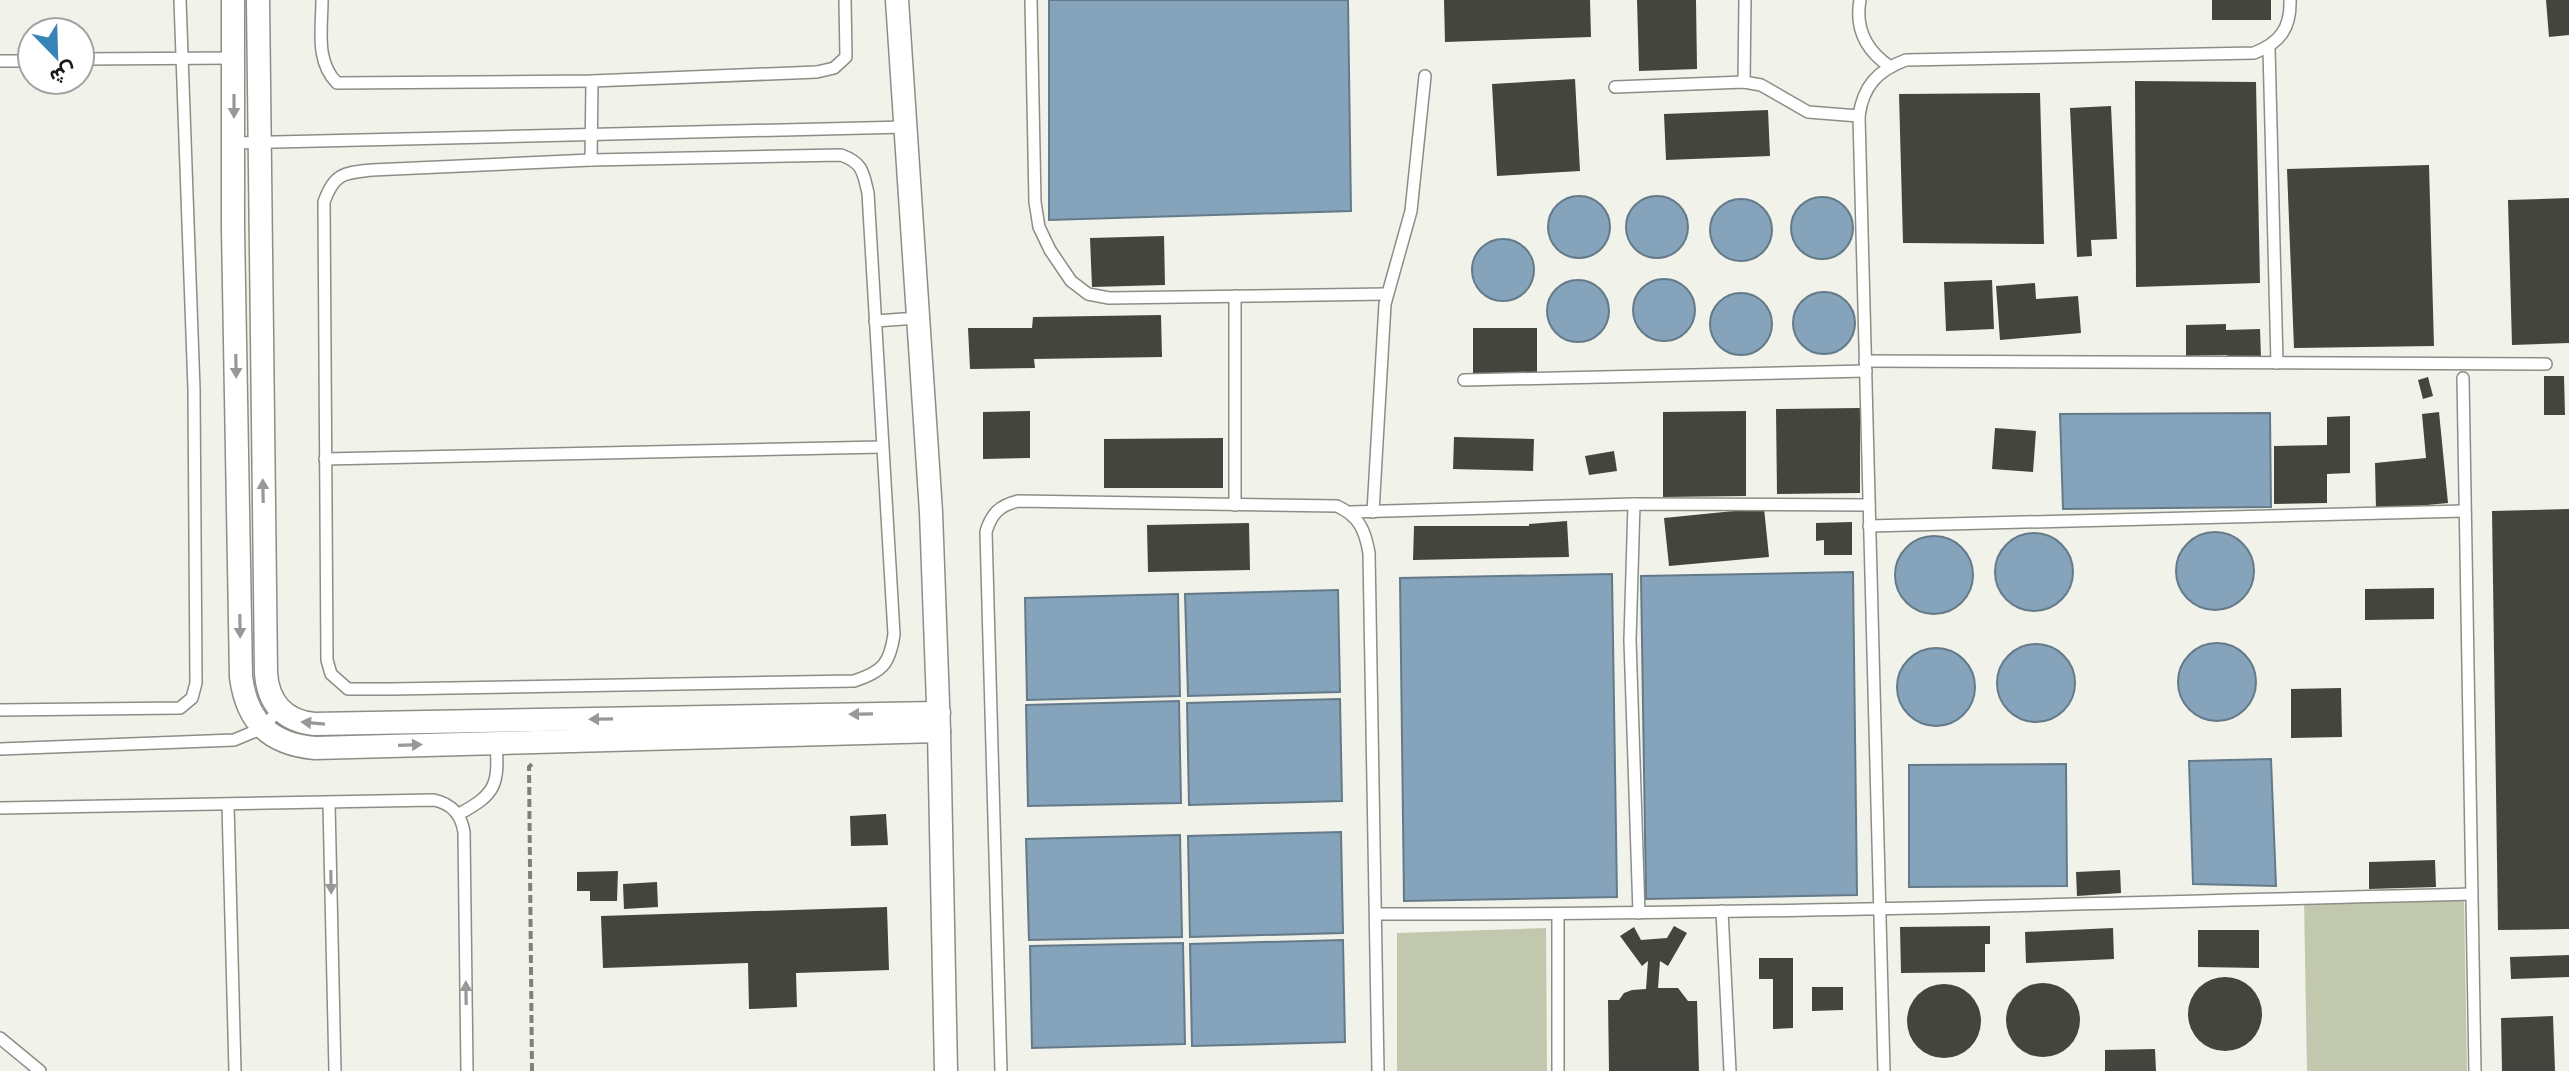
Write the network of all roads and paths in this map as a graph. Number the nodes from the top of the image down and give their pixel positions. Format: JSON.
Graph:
{"nodes":[{"id":1,"x":180,"y":0,"type":"edge"},
{"id":2,"x":233,"y":0,"type":"edge"},
{"id":3,"x":258,"y":0,"type":"edge"},
{"id":4,"x":322,"y":0,"type":"edge"},
{"id":5,"x":845,"y":0,"type":"edge"},
{"id":6,"x":897,"y":0,"type":"edge"},
{"id":7,"x":1031,"y":0,"type":"edge"},
{"id":8,"x":1745,"y":0,"type":"edge"},
{"id":9,"x":1860,"y":0,"type":"edge"},
{"id":10,"x":2290,"y":0,"type":"edge"},
{"id":11,"x":2269,"y":48,"type":"junction"},
{"id":12,"x":182,"y":57,"type":"junction"},
{"id":13,"x":234,"y":58,"type":"junction"},
{"id":14,"x":96,"y":59,"type":"edge"},
{"id":15,"x":1889,"y":66,"type":"junction"},
{"id":16,"x":1425,"y":76,"type":"dead end"},
{"id":17,"x":592,"y":81,"type":"junction"},
{"id":18,"x":1744,"y":82,"type":"junction"},
{"id":19,"x":1615,"y":87,"type":"dead end"},
{"id":20,"x":1859,"y":116,"type":"junction"},
{"id":21,"x":905,"y":127,"type":"junction"},
{"id":22,"x":590,"y":135,"type":"junction"},
{"id":23,"x":260,"y":141,"type":"junction"},
{"id":24,"x":234,"y":143,"type":"junction"},
{"id":25,"x":591,"y":160,"type":"junction"},
{"id":26,"x":1386,"y":294,"type":"junction"},
{"id":27,"x":1235,"y":296,"type":"junction"},
{"id":28,"x":918,"y":318,"type":"junction"},
{"id":29,"x":875,"y":321,"type":"junction"},
{"id":30,"x":2277,"y":363,"type":"junction"},
{"id":31,"x":2546,"y":364,"type":"dead end"},
{"id":32,"x":1865,"y":366,"type":"junction"},
{"id":33,"x":2463,"y":378,"type":"dead end"},
{"id":34,"x":1464,"y":380,"type":"dead end"},
{"id":35,"x":882,"y":447,"type":"junction"},
{"id":36,"x":325,"y":459,"type":"junction"},
{"id":37,"x":1634,"y":504,"type":"junction"},
{"id":38,"x":1235,"y":505,"type":"junction"},
{"id":39,"x":1869,"y":505,"type":"junction"},
{"id":40,"x":2464,"y":511,"type":"junction"},
{"id":41,"x":1351,"y":512,"type":"junction"},
{"id":42,"x":1373,"y":512,"type":"junction"},
{"id":43,"x":1869,"y":526,"type":"junction"},
{"id":44,"x":279,"y":709,"type":"junction"},
{"id":45,"x":0,"y":710,"type":"edge"},
{"id":46,"x":939,"y":722,"type":"junction"},
{"id":47,"x":263,"y":728,"type":"junction"},
{"id":48,"x":496,"y":743,"type":"junction"},
{"id":49,"x":0,"y":749,"type":"edge"},
{"id":50,"x":536,"y":759,"type":"dead end"},
{"id":51,"x":329,"y":804,"type":"junction"},
{"id":52,"x":228,"y":805,"type":"junction"},
{"id":53,"x":0,"y":808,"type":"edge"},
{"id":54,"x":459,"y":814,"type":"junction"},
{"id":55,"x":2471,"y":894,"type":"junction"},
{"id":56,"x":1879,"y":909,"type":"junction"},
{"id":57,"x":1722,"y":911,"type":"junction"},
{"id":58,"x":1639,"y":913,"type":"junction"},
{"id":59,"x":1376,"y":914,"type":"junction"},
{"id":60,"x":1558,"y":915,"type":"junction"},
{"id":61,"x":0,"y":1038,"type":"edge"},
{"id":62,"x":40,"y":1071,"type":"edge"},
{"id":63,"x":235,"y":1071,"type":"edge"},
{"id":64,"x":335,"y":1071,"type":"edge"},
{"id":65,"x":467,"y":1071,"type":"edge"},
{"id":66,"x":532,"y":1071,"type":"edge"},
{"id":67,"x":946,"y":1071,"type":"edge"},
{"id":68,"x":1001,"y":1071,"type":"edge"},
{"id":69,"x":1378,"y":1071,"type":"edge"},
{"id":70,"x":1558,"y":1071,"type":"edge"},
{"id":71,"x":1730,"y":1071,"type":"edge"},
{"id":72,"x":1884,"y":1071,"type":"edge"},
{"id":73,"x":2475,"y":1071,"type":"edge"}],
"edges":[{"from":1,"to":12,"type":"lane"},
{"from":2,"to":13,"type":"street"},
{"from":3,"to":23,"type":"street"},
{"from":4,"to":17,"type":"lane"},
{"from":5,"to":17,"type":"lane"},
{"from":6,"to":21,"type":"street"},
{"from":7,"to":27,"type":"lane"},
{"from":8,"to":18,"type":"lane"},
{"from":9,"to":15,"type":"lane"},
{"from":10,"to":11,"type":"lane"},
{"from":11,"to":15,"type":"lane"},
{"from":11,"to":30,"type":"lane"},
{"from":12,"to":13,"type":"lane"},
{"from":12,"to":14,"type":"lane"},
{"from":12,"to":45,"type":"lane"},
{"from":13,"to":24,"type":"street","one_way":true},
{"from":15,"to":20,"type":"lane"},
{"from":16,"to":26,"type":"lane"},
{"from":17,"to":22,"type":"lane"},
{"from":18,"to":19,"type":"lane"},
{"from":18,"to":20,"type":"lane"},
{"from":20,"to":32,"type":"lane"},
{"from":21,"to":22,"type":"lane"},
{"from":21,"to":28,"type":"street"},
{"from":22,"to":23,"type":"lane"},
{"from":22,"to":25,"type":"lane"},
{"from":23,"to":24,"type":"lane"},
{"from":44,"to":23,"type":"street","one_way":true},
{"from":24,"to":47,"type":"street","one_way":true},
{"from":25,"to":29,"type":"lane"},
{"from":25,"to":36,"type":"lane"},
{"from":26,"to":27,"type":"lane"},
{"from":26,"to":42,"type":"lane"},
{"from":27,"to":38,"type":"lane"},
{"from":28,"to":29,"type":"lane"},
{"from":28,"to":46,"type":"street"},
{"from":29,"to":35,"type":"lane"},
{"from":30,"to":31,"type":"lane"},
{"from":30,"to":32,"type":"lane"},
{"from":32,"to":34,"type":"lane"},
{"from":32,"to":39,"type":"lane"},
{"from":33,"to":40,"type":"lane"},
{"from":35,"to":36,"type":"lane"},
{"from":35,"to":36,"type":"lane"},
{"from":37,"to":39,"type":"lane"},
{"from":37,"to":42,"type":"lane"},
{"from":37,"to":58,"type":"lane"},
{"from":38,"to":41,"type":"lane"},
{"from":38,"to":68,"type":"lane"},
{"from":39,"to":43,"type":"lane"},
{"from":40,"to":43,"type":"lane"},
{"from":40,"to":55,"type":"lane"},
{"from":41,"to":42,"type":"lane"},
{"from":41,"to":59,"type":"lane"},
{"from":43,"to":56,"type":"lane"},
{"from":46,"to":44,"type":"street","one_way":true},
{"from":44,"to":47,"type":"lane"},
{"from":46,"to":48,"type":"street"},
{"from":46,"to":67,"type":"street"},
{"from":47,"to":48,"type":"street","one_way":true},
{"from":47,"to":49,"type":"lane"},
{"from":48,"to":54,"type":"lane"},
{"from":50,"to":66,"type":"path"},
{"from":51,"to":52,"type":"lane"},
{"from":51,"to":54,"type":"lane"},
{"from":51,"to":64,"type":"lane","one_way":true},
{"from":52,"to":53,"type":"lane"},
{"from":52,"to":63,"type":"lane"},
{"from":65,"to":54,"type":"lane","one_way":true},
{"from":55,"to":56,"type":"lane"},
{"from":55,"to":73,"type":"lane"},
{"from":56,"to":57,"type":"lane"},
{"from":56,"to":72,"type":"lane"},
{"from":57,"to":58,"type":"lane"},
{"from":57,"to":71,"type":"lane"},
{"from":58,"to":60,"type":"lane"},
{"from":59,"to":60,"type":"lane"},
{"from":59,"to":69,"type":"lane"},
{"from":60,"to":70,"type":"lane"},
{"from":61,"to":62,"type":"lane"}]}
